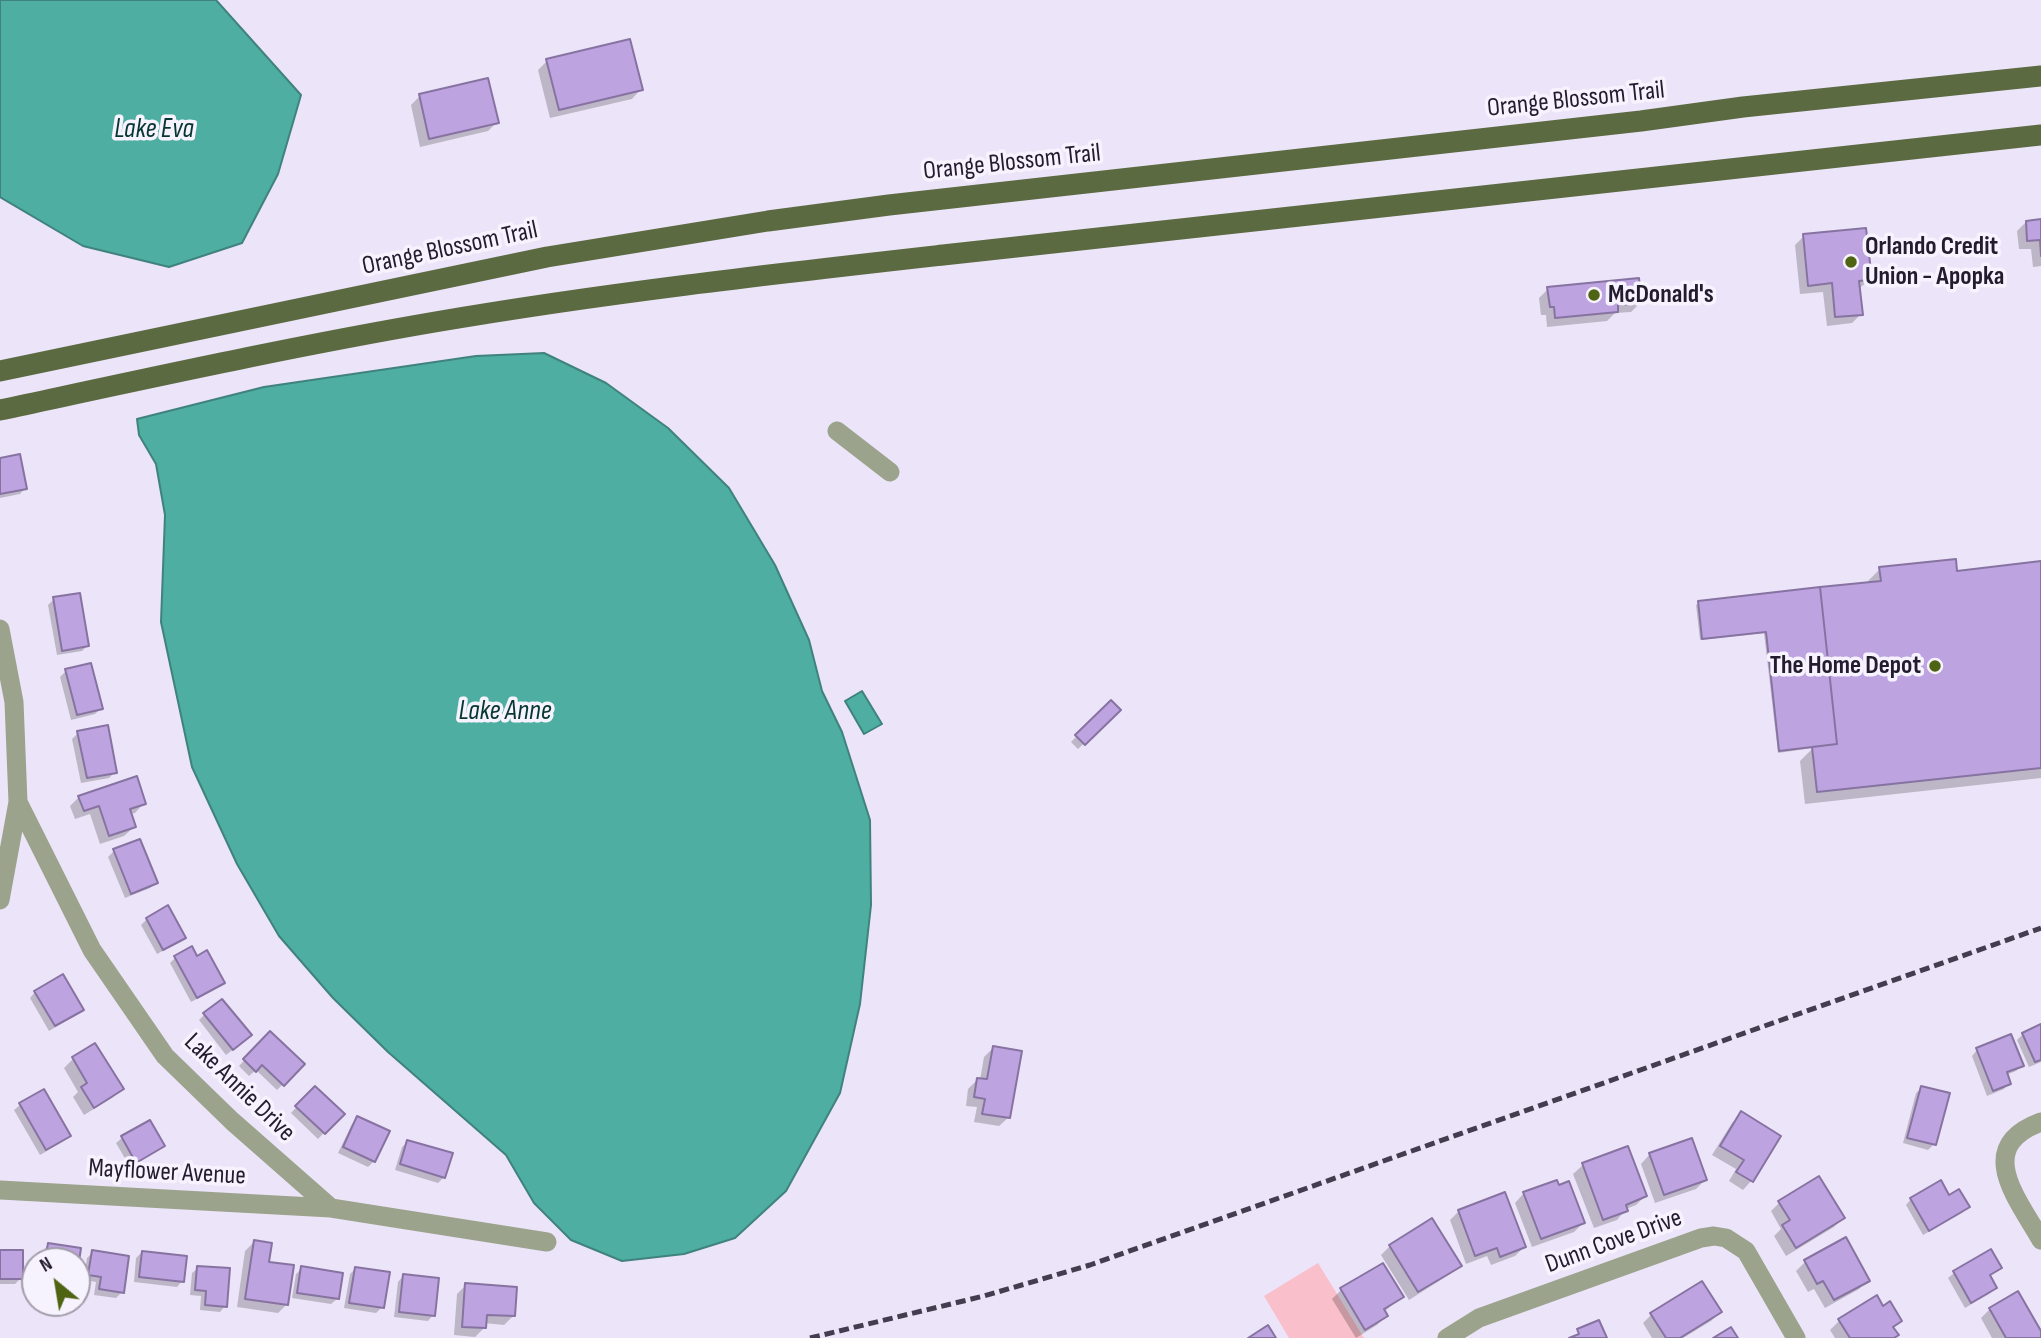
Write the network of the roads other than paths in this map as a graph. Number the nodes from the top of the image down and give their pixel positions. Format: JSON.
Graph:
{"nodes":[{"id":1,"x":2041,"y":76,"type":"edge"},
{"id":2,"x":2041,"y":135,"type":"edge"},
{"id":3,"x":0,"y":371,"type":"edge"},
{"id":4,"x":0,"y":410,"type":"edge"},
{"id":5,"x":837,"y":431,"type":"dead end"},
{"id":6,"x":890,"y":472,"type":"dead end"},
{"id":7,"x":0,"y":629,"type":"edge"},
{"id":8,"x":18,"y":802,"type":"junction"},
{"id":9,"x":0,"y":900,"type":"edge"},
{"id":10,"x":2041,"y":1122,"type":"edge"},
{"id":11,"x":0,"y":1190,"type":"edge"},
{"id":12,"x":331,"y":1208,"type":"junction"},
{"id":13,"x":2041,"y":1240,"type":"edge"},
{"id":14,"x":547,"y":1241,"type":"dead end"},
{"id":15,"x":1447,"y":1338,"type":"edge"},
{"id":16,"x":1796,"y":1338,"type":"edge"}],
"edges":[{"from":1,"to":3,"type":"main road","name":"Orange Blossom Trail"},
{"from":2,"to":4,"type":"main road"},
{"from":5,"to":6,"type":"street"},
{"from":7,"to":8,"type":"street"},
{"from":8,"to":9,"type":"street"},
{"from":8,"to":12,"type":"street","name":"Lake Annie Drive"},
{"from":10,"to":13,"type":"street"},
{"from":11,"to":12,"type":"street","name":"Mayflower Avenue"},
{"from":12,"to":14,"type":"street"},
{"from":15,"to":16,"type":"street","name":"Dunn Cove Drive"}]}
